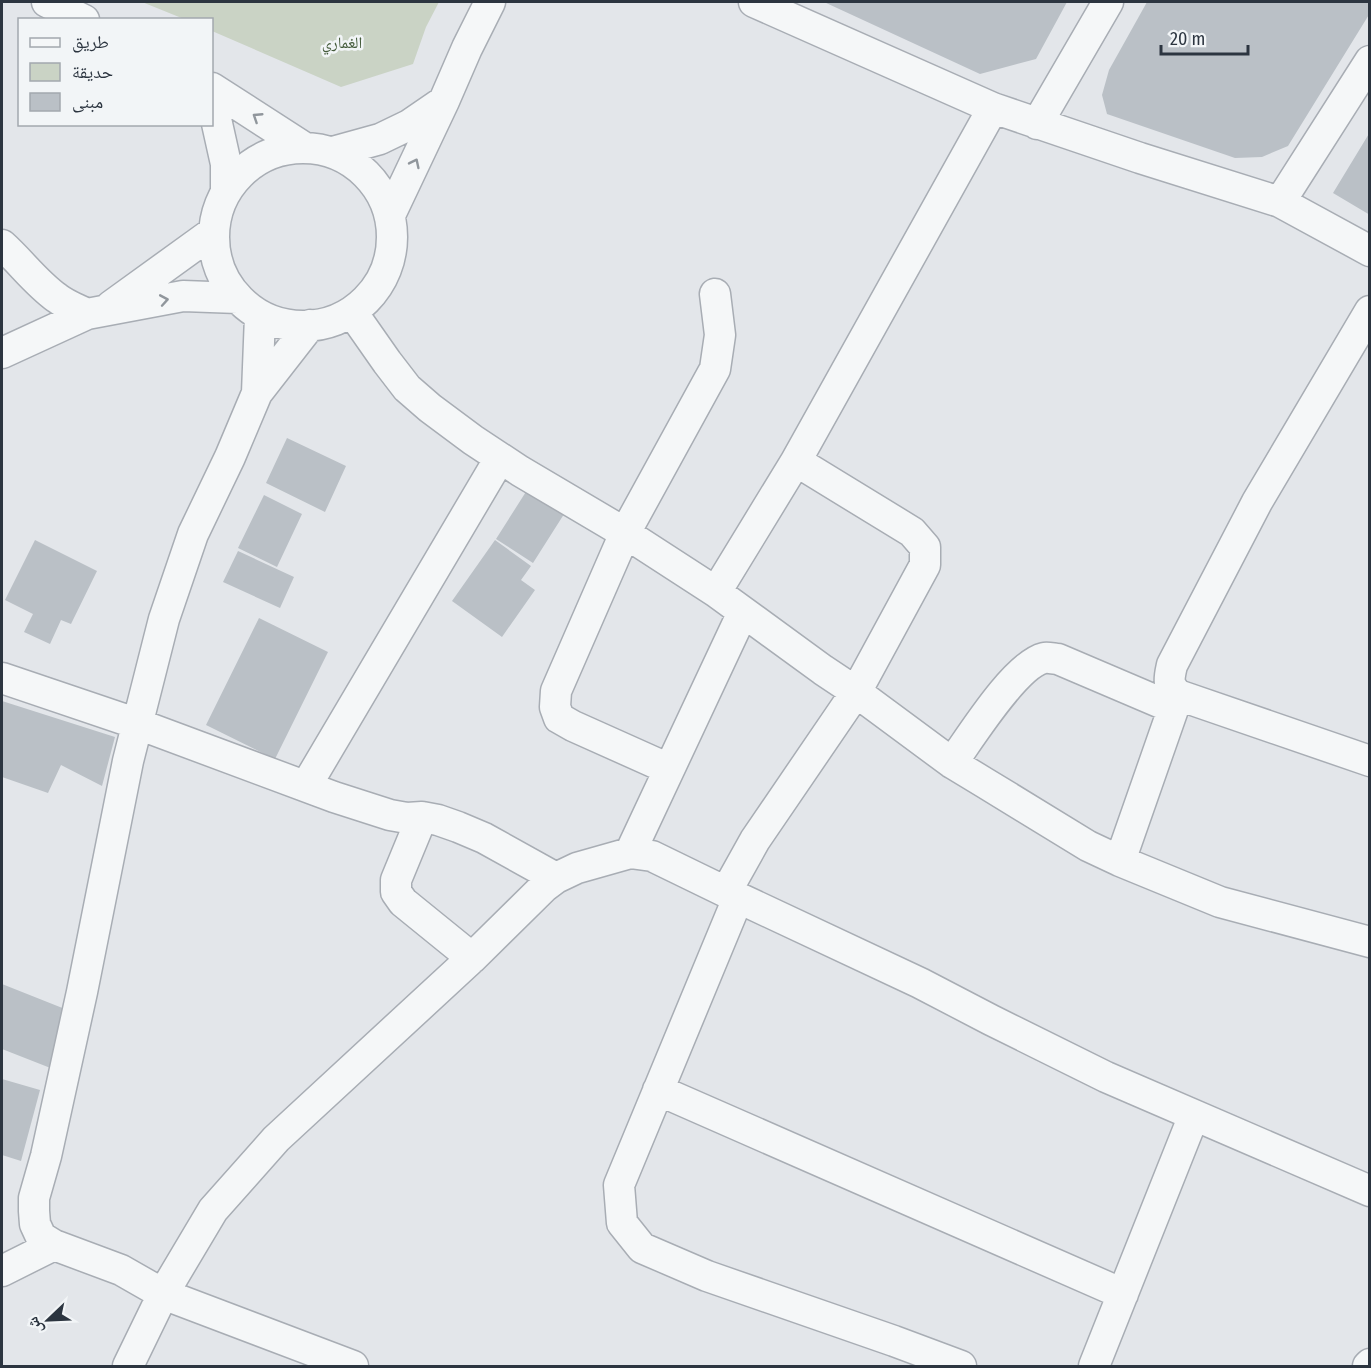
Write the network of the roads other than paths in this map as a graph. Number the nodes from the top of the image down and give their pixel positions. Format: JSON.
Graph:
{"nodes":[{"id":1,"x":47,"y":2,"type":"edge"},
{"id":2,"x":490,"y":2,"type":"edge"},
{"id":3,"x":754,"y":2,"type":"edge"},
{"id":4,"x":1108,"y":2,"type":"edge"},
{"id":5,"x":80,"y":18,"type":"edge"},
{"id":6,"x":1370,"y":61,"type":"edge"},
{"id":7,"x":213,"y":89,"type":"edge"},
{"id":8,"x":444,"y":101,"type":"junction"},
{"id":9,"x":213,"y":106,"type":"edge"},
{"id":10,"x":993,"y":108,"type":"junction"},
{"id":11,"x":1037,"y":124,"type":"junction"},
{"id":12,"x":303,"y":146,"type":"junction"},
{"id":13,"x":333,"y":152,"type":"junction"},
{"id":14,"x":226,"y":189,"type":"junction"},
{"id":15,"x":1280,"y":202,"type":"junction"},
{"id":16,"x":390,"y":215,"type":"junction"},
{"id":17,"x":212,"y":233,"type":"junction"},
{"id":18,"x":2,"y":245,"type":"edge"},
{"id":19,"x":1370,"y":251,"type":"edge"},
{"id":20,"x":715,"y":294,"type":"dead end"},
{"id":21,"x":249,"y":307,"type":"junction"},
{"id":22,"x":1370,"y":311,"type":"edge"},
{"id":23,"x":97,"y":312,"type":"junction"},
{"id":24,"x":352,"y":312,"type":"junction"},
{"id":25,"x":310,"y":326,"type":"junction"},
{"id":26,"x":2,"y":353,"type":"edge"},
{"id":27,"x":256,"y":393,"type":"junction"},
{"id":28,"x":500,"y":458,"type":"junction"},
{"id":29,"x":796,"y":461,"type":"junction"},
{"id":30,"x":625,"y":532,"type":"junction"},
{"id":31,"x":716,"y":592,"type":"junction"},
{"id":32,"x":743,"y":612,"type":"junction"},
{"id":33,"x":2,"y":678,"type":"edge"},
{"id":34,"x":856,"y":692,"type":"junction"},
{"id":35,"x":1175,"y":702,"type":"junction"},
{"id":36,"x":138,"y":724,"type":"junction"},
{"id":37,"x":1370,"y":761,"type":"edge"},
{"id":38,"x":952,"y":763,"type":"junction"},
{"id":39,"x":669,"y":769,"type":"junction"},
{"id":40,"x":306,"y":786,"type":"junction"},
{"id":41,"x":422,"y":817,"type":"junction"},
{"id":42,"x":630,"y":853,"type":"junction"},
{"id":43,"x":1120,"y":861,"type":"junction"},
{"id":44,"x":556,"y":878,"type":"junction"},
{"id":45,"x":732,"y":895,"type":"junction"},
{"id":46,"x":1370,"y":942,"type":"edge"},
{"id":47,"x":472,"y":958,"type":"junction"},
{"id":48,"x":658,"y":1090,"type":"junction"},
{"id":49,"x":1194,"y":1115,"type":"junction"},
{"id":50,"x":1370,"y":1191,"type":"edge"},
{"id":51,"x":54,"y":1245,"type":"junction"},
{"id":52,"x":2,"y":1271,"type":"edge"},
{"id":53,"x":162,"y":1294,"type":"junction"},
{"id":54,"x":1123,"y":1294,"type":"junction"},
{"id":55,"x":128,"y":1366,"type":"edge"},
{"id":56,"x":353,"y":1366,"type":"edge"},
{"id":57,"x":961,"y":1366,"type":"edge"},
{"id":58,"x":1094,"y":1366,"type":"edge"}],
"edges":[{"from":1,"to":5,"type":"street"},
{"from":2,"to":8,"type":"street"},
{"from":3,"to":10,"type":"street"},
{"from":4,"to":11,"type":"street"},
{"from":6,"to":15,"type":"street"},
{"from":12,"to":7,"type":"street","one_way":true},
{"from":8,"to":13,"type":"street"},
{"from":16,"to":8,"type":"street","one_way":true},
{"from":9,"to":14,"type":"street"},
{"from":10,"to":11,"type":"street"},
{"from":10,"to":29,"type":"street"},
{"from":11,"to":15,"type":"street"},
{"from":12,"to":13,"type":"street"},
{"from":12,"to":14,"type":"street"},
{"from":13,"to":16,"type":"street"},
{"from":14,"to":17,"type":"street"},
{"from":15,"to":19,"type":"street"},
{"from":16,"to":24,"type":"street"},
{"from":17,"to":21,"type":"street"},
{"from":17,"to":23,"type":"street"},
{"from":18,"to":23,"type":"street"},
{"from":20,"to":30,"type":"street"},
{"from":23,"to":21,"type":"street","one_way":true},
{"from":21,"to":25,"type":"street"},
{"from":21,"to":27,"type":"street"},
{"from":22,"to":35,"type":"street"},
{"from":23,"to":26,"type":"street"},
{"from":24,"to":25,"type":"street"},
{"from":24,"to":28,"type":"street"},
{"from":25,"to":27,"type":"street"},
{"from":27,"to":36,"type":"street"},
{"from":28,"to":30,"type":"street"},
{"from":28,"to":40,"type":"street"},
{"from":29,"to":31,"type":"street"},
{"from":29,"to":34,"type":"street"},
{"from":30,"to":31,"type":"street"},
{"from":30,"to":39,"type":"street"},
{"from":31,"to":32,"type":"street"},
{"from":32,"to":34,"type":"street"},
{"from":32,"to":39,"type":"street"},
{"from":33,"to":36,"type":"street"},
{"from":34,"to":38,"type":"street"},
{"from":34,"to":45,"type":"street"},
{"from":35,"to":37,"type":"street"},
{"from":35,"to":38,"type":"street"},
{"from":35,"to":43,"type":"street"},
{"from":36,"to":40,"type":"street"},
{"from":36,"to":51,"type":"street"},
{"from":38,"to":43,"type":"street"},
{"from":39,"to":42,"type":"street"},
{"from":40,"to":41,"type":"street"},
{"from":41,"to":44,"type":"street"},
{"from":41,"to":47,"type":"street"},
{"from":42,"to":44,"type":"street"},
{"from":42,"to":45,"type":"street"},
{"from":43,"to":46,"type":"street"},
{"from":44,"to":47,"type":"street"},
{"from":45,"to":48,"type":"street"},
{"from":45,"to":49,"type":"street"},
{"from":47,"to":53,"type":"street"},
{"from":48,"to":54,"type":"street"},
{"from":48,"to":57,"type":"street"},
{"from":49,"to":50,"type":"street"},
{"from":49,"to":54,"type":"street"},
{"from":51,"to":52,"type":"street"},
{"from":51,"to":53,"type":"street"},
{"from":53,"to":55,"type":"street"},
{"from":53,"to":56,"type":"street"},
{"from":54,"to":58,"type":"street"}]}
